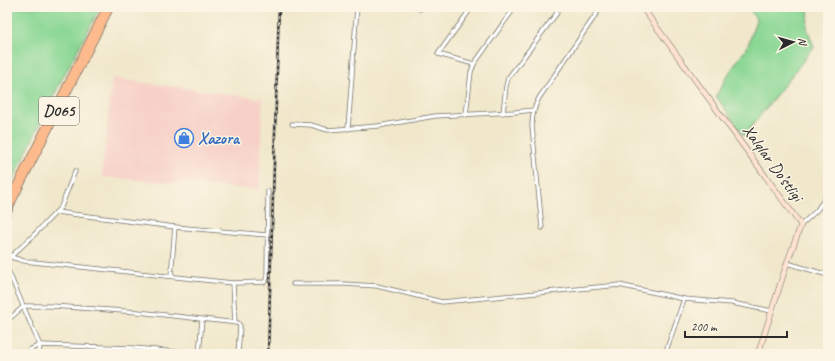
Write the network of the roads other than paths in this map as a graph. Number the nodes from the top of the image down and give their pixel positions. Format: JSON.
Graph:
{"nodes":[{"id":1,"x":106,"y":7,"type":"edge"},
{"id":2,"x":111,"y":7,"type":"edge"},
{"id":3,"x":357,"y":7,"type":"edge"},
{"id":4,"x":420,"y":7,"type":"edge"},
{"id":5,"x":425,"y":7,"type":"edge"},
{"id":6,"x":472,"y":7,"type":"edge"},
{"id":7,"x":515,"y":7,"type":"edge"},
{"id":8,"x":556,"y":7,"type":"edge"},
{"id":9,"x":602,"y":7,"type":"edge"},
{"id":10,"x":642,"y":7,"type":"edge"},
{"id":11,"x":474,"y":64,"type":"junction"},
{"id":12,"x":534,"y":110,"type":"junction"},
{"id":13,"x":503,"y":113,"type":"junction"},
{"id":14,"x":466,"y":115,"type":"junction"},
{"id":15,"x":292,"y":124,"type":"dead end"},
{"id":16,"x":348,"y":129,"type":"junction"},
{"id":17,"x":75,"y":171,"type":"dead end"},
{"id":18,"x":268,"y":191,"type":"dead end"},
{"id":19,"x":828,"y":194,"type":"edge"},
{"id":20,"x":7,"y":203,"type":"edge"},
{"id":21,"x":56,"y":212,"type":"junction"},
{"id":22,"x":7,"y":215,"type":"edge"},
{"id":23,"x":802,"y":225,"type":"junction"},
{"id":24,"x":175,"y":227,"type":"junction"},
{"id":25,"x":542,"y":228,"type":"dead end"},
{"id":26,"x":267,"y":236,"type":"junction"},
{"id":27,"x":11,"y":257,"type":"junction"},
{"id":28,"x":7,"y":260,"type":"edge"},
{"id":29,"x":787,"y":263,"type":"junction"},
{"id":30,"x":7,"y":268,"type":"edge"},
{"id":31,"x":828,"y":275,"type":"edge"},
{"id":32,"x":171,"y":276,"type":"junction"},
{"id":33,"x":233,"y":283,"type":"junction"},
{"id":34,"x":293,"y":284,"type":"dead end"},
{"id":35,"x":684,"y":299,"type":"junction"},
{"id":36,"x":24,"y":306,"type":"junction"},
{"id":37,"x":772,"y":311,"type":"junction"},
{"id":38,"x":202,"y":320,"type":"junction"},
{"id":39,"x":7,"y":322,"type":"edge"},
{"id":40,"x":235,"y":323,"type":"junction"},
{"id":41,"x":40,"y":345,"type":"junction"},
{"id":42,"x":26,"y":354,"type":"edge"},
{"id":43,"x":39,"y":354,"type":"edge"},
{"id":44,"x":238,"y":354,"type":"edge"},
{"id":45,"x":665,"y":354,"type":"edge"},
{"id":46,"x":758,"y":354,"type":"edge"}],
"edges":[{"from":1,"to":20,"type":"main road","number":"D065"},
{"from":2,"to":22,"type":"main road","number":"D065"},
{"from":3,"to":16,"type":"street"},
{"from":4,"to":5,"type":"street"},
{"from":6,"to":11,"type":"street"},
{"from":7,"to":11,"type":"street"},
{"from":8,"to":13,"type":"street"},
{"from":9,"to":12,"type":"street"},
{"from":10,"to":23,"type":"main road","name":"Xalqlar Do’stligi"},
{"from":11,"to":14,"type":"street"},
{"from":12,"to":13,"type":"street"},
{"from":12,"to":25,"type":"street"},
{"from":13,"to":14,"type":"street"},
{"from":14,"to":16,"type":"street"},
{"from":15,"to":16,"type":"street"},
{"from":17,"to":21,"type":"street"},
{"from":18,"to":26,"type":"street"},
{"from":19,"to":23,"type":"street"},
{"from":21,"to":24,"type":"street"},
{"from":21,"to":27,"type":"street"},
{"from":23,"to":29,"type":"main road","name":"Xalqlar Do’stligi"},
{"from":24,"to":26,"type":"street"},
{"from":24,"to":32,"type":"street"},
{"from":26,"to":33,"type":"street"},
{"from":27,"to":28,"type":"street"},
{"from":27,"to":32,"type":"street"},
{"from":29,"to":31,"type":"street"},
{"from":29,"to":37,"type":"main road","name":"Xalqlar Do’stligi"},
{"from":30,"to":36,"type":"street"},
{"from":32,"to":33,"type":"street"},
{"from":33,"to":40,"type":"street"},
{"from":34,"to":35,"type":"street"},
{"from":35,"to":37,"type":"street"},
{"from":35,"to":45,"type":"street"},
{"from":36,"to":38,"type":"street"},
{"from":36,"to":39,"type":"street"},
{"from":36,"to":41,"type":"street"},
{"from":37,"to":46,"type":"main road","name":"Xalqlar Do’stligi"},
{"from":38,"to":40,"type":"street"},
{"from":38,"to":41,"type":"street"},
{"from":40,"to":44,"type":"street"},
{"from":41,"to":42,"type":"street"},
{"from":41,"to":43,"type":"street"}]}
